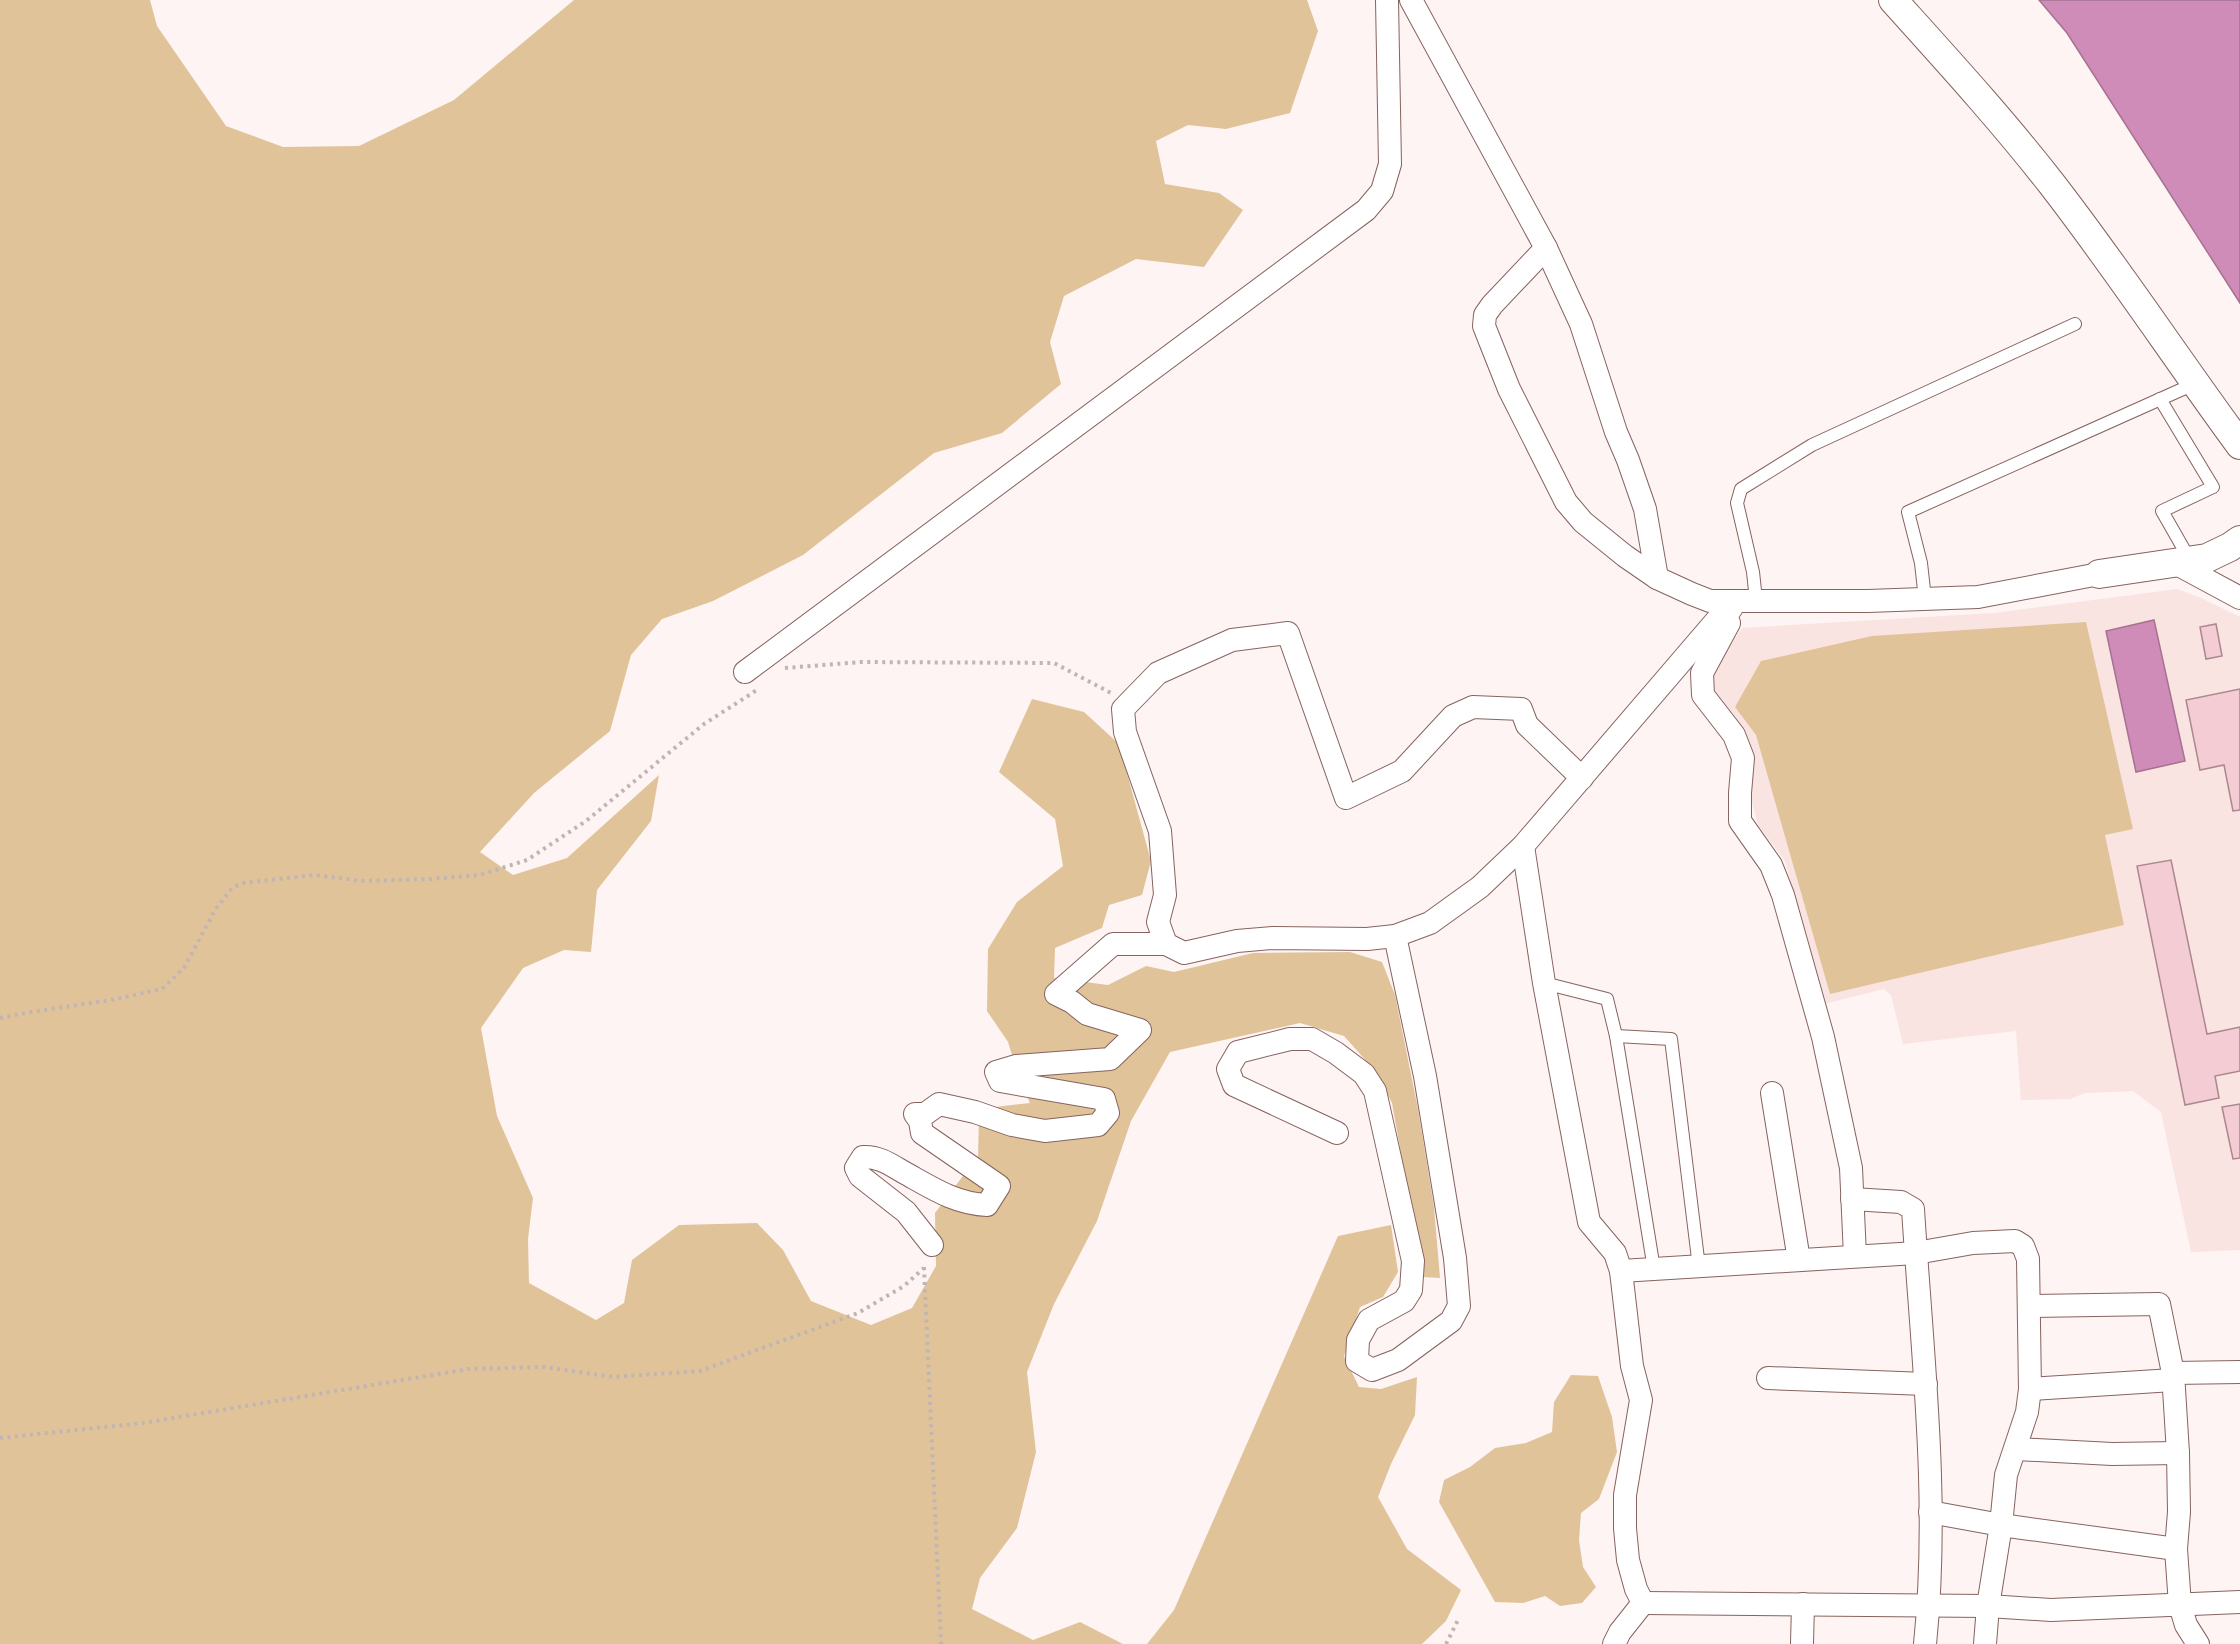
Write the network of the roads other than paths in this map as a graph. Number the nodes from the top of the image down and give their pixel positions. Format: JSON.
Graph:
{"nodes":[{"id":1,"x":1387,"y":0,"type":"edge"},
{"id":2,"x":1411,"y":0,"type":"edge"},
{"id":3,"x":1893,"y":0,"type":"edge"},
{"id":4,"x":1546,"y":248,"type":"junction"},
{"id":5,"x":2075,"y":324,"type":"dead end"},
{"id":6,"x":2194,"y":384,"type":"junction"},
{"id":7,"x":2160,"y":399,"type":"junction"},
{"id":8,"x":2240,"y":445,"type":"edge"},
{"id":9,"x":2240,"y":540,"type":"edge"},
{"id":10,"x":2182,"y":562,"type":"junction"},
{"id":11,"x":2099,"y":574,"type":"joint"},
{"id":12,"x":1657,"y":578,"type":"junction"},
{"id":13,"x":2240,"y":598,"type":"edge"},
{"id":14,"x":1925,"y":599,"type":"junction"},
{"id":15,"x":1741,"y":603,"type":"junction"},
{"id":16,"x":745,"y":672,"type":"road end"},
{"id":17,"x":1582,"y":778,"type":"junction"},
{"id":18,"x":1523,"y":846,"type":"junction"},
{"id":19,"x":1395,"y":936,"type":"junction"},
{"id":20,"x":1166,"y":944,"type":"junction"},
{"id":21,"x":1544,"y":983,"type":"junction"},
{"id":22,"x":1616,"y":1036,"type":"junction"},
{"id":23,"x":1772,"y":1093,"type":"dead end"},
{"id":24,"x":1337,"y":1133,"type":"dead end"},
{"id":25,"x":1852,"y":1199,"type":"junction"},
{"id":26,"x":927,"y":1239,"type":"road end"},
{"id":27,"x":1916,"y":1252,"type":"junction"},
{"id":28,"x":1855,"y":1256,"type":"junction"},
{"id":29,"x":1799,"y":1260,"type":"junction"},
{"id":30,"x":1699,"y":1267,"type":"junction"},
{"id":31,"x":1654,"y":1269,"type":"junction"},
{"id":32,"x":1621,"y":1271,"type":"junction"},
{"id":33,"x":2029,"y":1306,"type":"junction"},
{"id":34,"x":2240,"y":1372,"type":"edge"},
{"id":35,"x":2173,"y":1376,"type":"junction"},
{"id":36,"x":1768,"y":1378,"type":"dead end"},
{"id":37,"x":1926,"y":1384,"type":"junction"},
{"id":38,"x":2030,"y":1389,"type":"junction"},
{"id":39,"x":2016,"y":1449,"type":"junction"},
{"id":40,"x":2178,"y":1453,"type":"junction"},
{"id":41,"x":1930,"y":1512,"type":"junction"},
{"id":42,"x":2001,"y":1525,"type":"junction"},
{"id":43,"x":2176,"y":1549,"type":"junction"},
{"id":44,"x":2240,"y":1602,"type":"edge"},
{"id":45,"x":1643,"y":1603,"type":"junction"},
{"id":46,"x":1803,"y":1604,"type":"junction"},
{"id":47,"x":1929,"y":1605,"type":"junction"},
{"id":48,"x":2180,"y":1605,"type":"junction"},
{"id":49,"x":1988,"y":1606,"type":"junction"},
{"id":50,"x":1614,"y":1644,"type":"edge"},
{"id":51,"x":1802,"y":1644,"type":"edge"},
{"id":52,"x":1925,"y":1644,"type":"edge"},
{"id":53,"x":1985,"y":1644,"type":"edge"},
{"id":54,"x":2198,"y":1644,"type":"edge"}],
"edges":[{"from":1,"to":16,"type":"street"},
{"from":2,"to":4,"type":"street"},
{"from":3,"to":6,"type":"street"},
{"from":4,"to":12,"type":"street"},
{"from":4,"to":12,"type":"street"},
{"from":5,"to":15,"type":"lane"},
{"from":6,"to":7,"type":"lane"},
{"from":6,"to":8,"type":"street"},
{"from":7,"to":10,"type":"lane"},
{"from":7,"to":14,"type":"lane"},
{"from":9,"to":10,"type":"street"},
{"from":10,"to":11,"type":"street"},
{"from":10,"to":13,"type":"street"},
{"from":11,"to":14,"type":"street"},
{"from":12,"to":15,"type":"street"},
{"from":14,"to":15,"type":"street"},
{"from":15,"to":17,"type":"street"},
{"from":15,"to":25,"type":"street"},
{"from":17,"to":18,"type":"street"},
{"from":17,"to":20,"type":"street"},
{"from":18,"to":19,"type":"street"},
{"from":18,"to":21,"type":"street"},
{"from":19,"to":20,"type":"street"},
{"from":19,"to":24,"type":"street"},
{"from":20,"to":26,"type":"street"},
{"from":21,"to":22,"type":"lane"},
{"from":21,"to":32,"type":"street"},
{"from":22,"to":30,"type":"lane"},
{"from":22,"to":31,"type":"lane"},
{"from":23,"to":29,"type":"street"},
{"from":25,"to":27,"type":"street"},
{"from":25,"to":28,"type":"street"},
{"from":27,"to":28,"type":"street"},
{"from":27,"to":33,"type":"street"},
{"from":27,"to":37,"type":"street"},
{"from":28,"to":29,"type":"street"},
{"from":29,"to":30,"type":"street"},
{"from":30,"to":31,"type":"street"},
{"from":31,"to":32,"type":"street"},
{"from":32,"to":45,"type":"street"},
{"from":33,"to":35,"type":"street"},
{"from":33,"to":38,"type":"street"},
{"from":34,"to":35,"type":"street"},
{"from":35,"to":38,"type":"street"},
{"from":35,"to":40,"type":"street"},
{"from":36,"to":37,"type":"street"},
{"from":37,"to":41,"type":"street"},
{"from":38,"to":39,"type":"street"},
{"from":39,"to":40,"type":"street"},
{"from":39,"to":42,"type":"street"},
{"from":40,"to":43,"type":"street"},
{"from":41,"to":42,"type":"street"},
{"from":41,"to":47,"type":"street"},
{"from":42,"to":43,"type":"street"},
{"from":42,"to":49,"type":"street"},
{"from":43,"to":48,"type":"street"},
{"from":44,"to":48,"type":"street"},
{"from":45,"to":46,"type":"street"},
{"from":45,"to":50,"type":"street"},
{"from":46,"to":47,"type":"street"},
{"from":46,"to":51,"type":"street"},
{"from":47,"to":49,"type":"street"},
{"from":47,"to":52,"type":"street"},
{"from":48,"to":49,"type":"street"},
{"from":48,"to":54,"type":"street"},
{"from":49,"to":53,"type":"street"}]}
